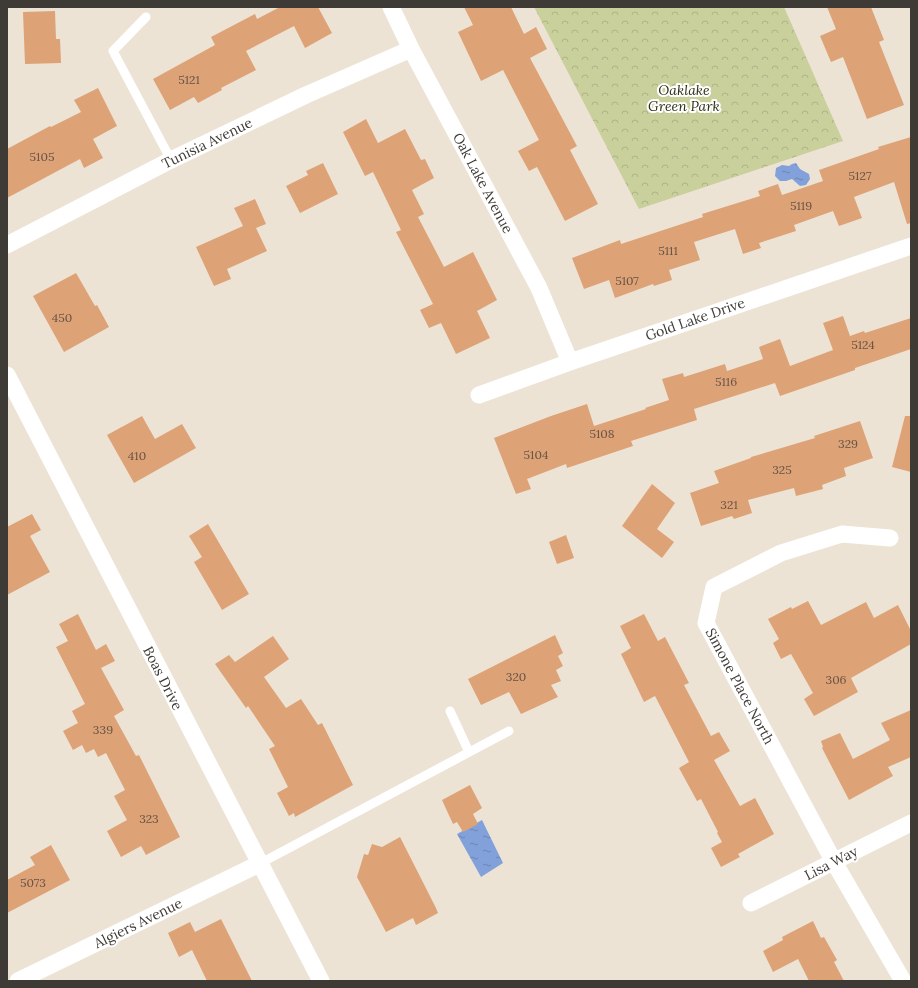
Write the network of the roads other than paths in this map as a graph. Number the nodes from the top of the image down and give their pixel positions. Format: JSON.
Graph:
{"nodes":[{"id":1,"x":391,"y":7,"type":"edge"},
{"id":2,"x":146,"y":17,"type":"dead end"},
{"id":3,"x":412,"y":48,"type":"junction"},
{"id":4,"x":171,"y":160,"type":"junction"},
{"id":5,"x":7,"y":245,"type":"edge"},
{"id":6,"x":911,"y":246,"type":"edge"},
{"id":7,"x":570,"y":362,"type":"junction"},
{"id":8,"x":7,"y":375,"type":"edge"},
{"id":9,"x":479,"y":394,"type":"dead end"},
{"id":10,"x":890,"y":538,"type":"dead end"},
{"id":11,"x":450,"y":711,"type":"dead end"},
{"id":12,"x":509,"y":730,"type":"dead end"},
{"id":13,"x":469,"y":752,"type":"junction"},
{"id":14,"x":911,"y":823,"type":"edge"},
{"id":15,"x":834,"y":862,"type":"junction"},
{"id":16,"x":259,"y":864,"type":"junction"},
{"id":17,"x":751,"y":903,"type":"dead end"},
{"id":18,"x":18,"y":981,"type":"edge"},
{"id":19,"x":321,"y":981,"type":"edge"},
{"id":20,"x":903,"y":981,"type":"edge"}],
"edges":[{"from":1,"to":3,"type":"street","name":"Oak Lake Avenue"},
{"from":2,"to":4,"type":"lane"},
{"from":3,"to":4,"type":"street","name":"Tunisia Avenue"},
{"from":3,"to":7,"type":"street","name":"Oak Lake Avenue"},
{"from":4,"to":5,"type":"street","name":"Tunisia Avenue"},
{"from":6,"to":7,"type":"street","name":"Gold Lake Drive"},
{"from":7,"to":9,"type":"street","name":"Gold Lake Drive"},
{"from":8,"to":16,"type":"street","name":"Boas Drive"},
{"from":10,"to":15,"type":"street","name":"Simone Place North"},
{"from":11,"to":13,"type":"lane"},
{"from":12,"to":13,"type":"lane"},
{"from":13,"to":16,"type":"lane"},
{"from":14,"to":15,"type":"street","name":"Lisa Way"},
{"from":15,"to":17,"type":"street","name":"Lisa Way"},
{"from":15,"to":20,"type":"street"},
{"from":16,"to":18,"type":"street","name":"Algiers Avenue"},
{"from":16,"to":19,"type":"street","name":"Boas Drive"}]}
